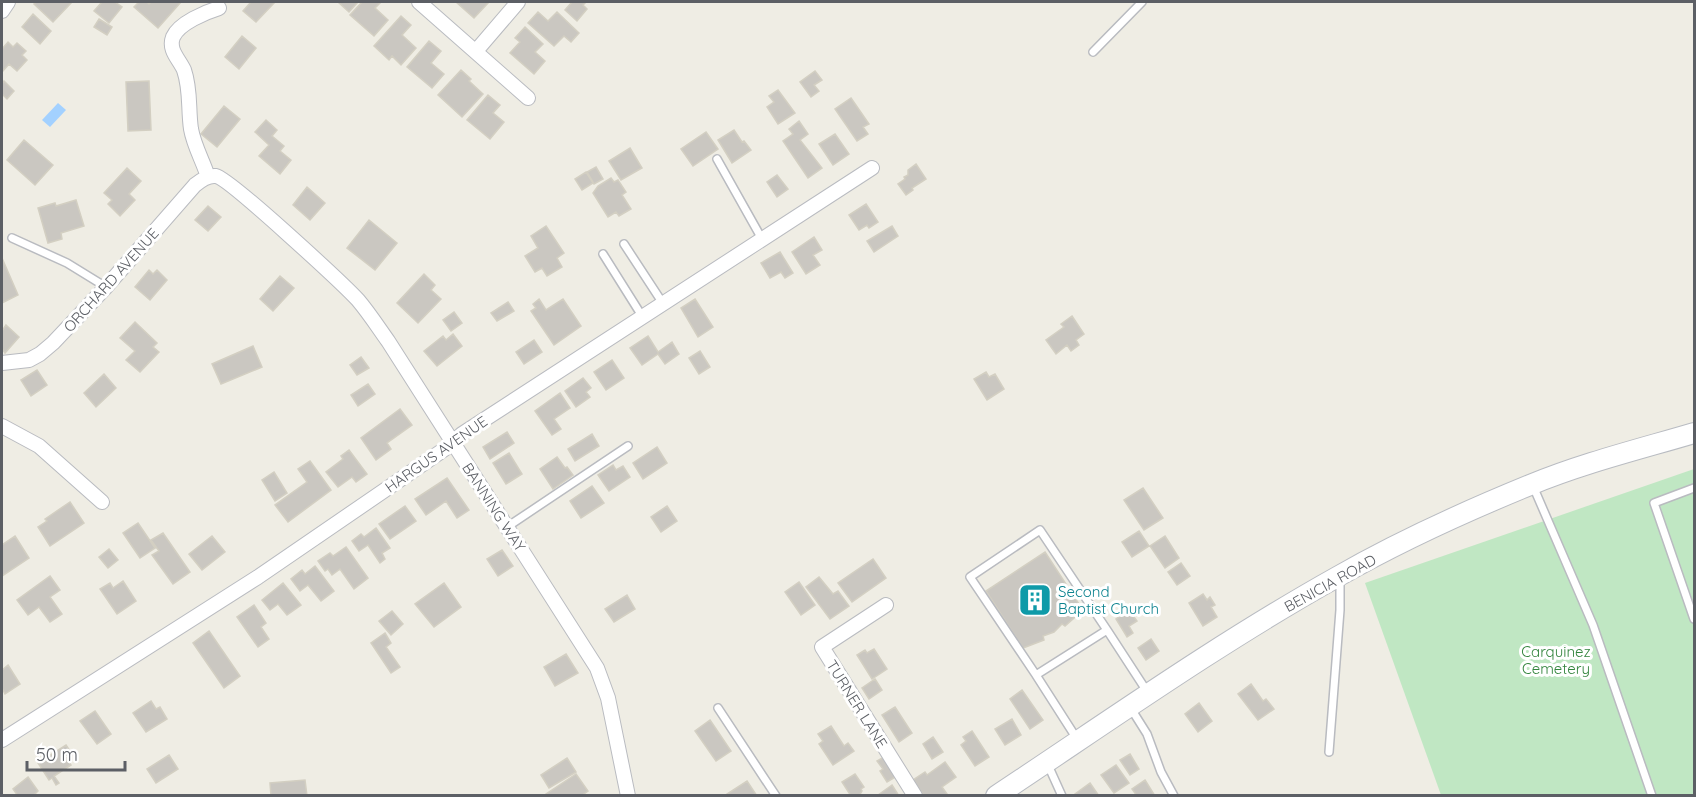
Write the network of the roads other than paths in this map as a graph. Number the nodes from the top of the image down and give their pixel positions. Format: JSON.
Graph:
{"nodes":[{"id":1,"x":8,"y":2,"type":"edge"},
{"id":2,"x":419,"y":2,"type":"edge"},
{"id":3,"x":518,"y":2,"type":"edge"},
{"id":4,"x":1142,"y":2,"type":"edge"},
{"id":5,"x":219,"y":8,"type":"dead end"},
{"id":6,"x":2,"y":11,"type":"edge"},
{"id":7,"x":476,"y":51,"type":"junction"},
{"id":8,"x":1093,"y":52,"type":"dead end"},
{"id":9,"x":528,"y":98,"type":"dead end"},
{"id":10,"x":717,"y":159,"type":"dead end"},
{"id":11,"x":872,"y":168,"type":"dead end"},
{"id":12,"x":215,"y":178,"type":"junction"},
{"id":13,"x":12,"y":238,"type":"dead end"},
{"id":14,"x":762,"y":239,"type":"junction"},
{"id":15,"x":624,"y":244,"type":"dead end"},
{"id":16,"x":603,"y":254,"type":"dead end"},
{"id":17,"x":106,"y":287,"type":"junction"},
{"id":18,"x":662,"y":302,"type":"junction"},
{"id":19,"x":642,"y":316,"type":"junction"},
{"id":20,"x":2,"y":363,"type":"edge"},
{"id":21,"x":2,"y":426,"type":"edge"},
{"id":22,"x":1695,"y":433,"type":"edge"},
{"id":23,"x":453,"y":444,"type":"junction"},
{"id":24,"x":628,"y":446,"type":"dead end"},
{"id":25,"x":1532,"y":484,"type":"junction"},
{"id":26,"x":1695,"y":488,"type":"edge"},
{"id":27,"x":102,"y":502,"type":"dead end"},
{"id":28,"x":507,"y":526,"type":"junction"},
{"id":29,"x":1340,"y":575,"type":"junction"},
{"id":30,"x":886,"y":605,"type":"dead end"},
{"id":31,"x":1695,"y":619,"type":"edge"},
{"id":32,"x":1107,"y":630,"type":"junction"},
{"id":33,"x":1036,"y":675,"type":"junction"},
{"id":34,"x":1149,"y":695,"type":"junction"},
{"id":35,"x":1130,"y":707,"type":"junction"},
{"id":36,"x":718,"y":708,"type":"dead end"},
{"id":37,"x":2,"y":740,"type":"edge"},
{"id":38,"x":1078,"y":741,"type":"junction"},
{"id":39,"x":1329,"y":752,"type":"dead end"},
{"id":40,"x":1047,"y":762,"type":"junction"},
{"id":41,"x":628,"y":795,"type":"edge"},
{"id":42,"x":776,"y":795,"type":"edge"},
{"id":43,"x":915,"y":795,"type":"edge"},
{"id":44,"x":996,"y":795,"type":"edge"},
{"id":45,"x":1062,"y":795,"type":"edge"},
{"id":46,"x":1174,"y":795,"type":"edge"},
{"id":47,"x":1652,"y":795,"type":"edge"}],
"edges":[{"from":1,"to":6,"type":"street"},
{"from":2,"to":7,"type":"street"},
{"from":3,"to":7,"type":"street"},
{"from":4,"to":8,"type":"lane"},
{"from":5,"to":12,"type":"street"},
{"from":7,"to":9,"type":"street"},
{"from":10,"to":14,"type":"lane"},
{"from":11,"to":14,"type":"street","name":"HARGUS AVENUE"},
{"from":12,"to":17,"type":"street","name":"ORCHARD AVENUE"},
{"from":12,"to":23,"type":"street","name":"BANNING WAY"},
{"from":13,"to":17,"type":"lane"},
{"from":14,"to":18,"type":"street","name":"HARGUS AVENUE"},
{"from":15,"to":18,"type":"lane"},
{"from":16,"to":19,"type":"lane"},
{"from":17,"to":20,"type":"street","name":"ORCHARD AVENUE"},
{"from":18,"to":19,"type":"street","name":"HARGUS AVENUE"},
{"from":19,"to":23,"type":"street","name":"HARGUS AVENUE"},
{"from":21,"to":27,"type":"street"},
{"from":22,"to":25,"type":"main road","name":"BENICIA ROAD"},
{"from":23,"to":28,"type":"street","name":"BANNING WAY"},
{"from":23,"to":37,"type":"street","name":"HARGUS AVENUE"},
{"from":24,"to":28,"type":"lane"},
{"from":25,"to":29,"type":"main road","name":"BENICIA ROAD"},
{"from":25,"to":47,"type":"lane"},
{"from":26,"to":31,"type":"lane"},
{"from":28,"to":41,"type":"street","name":"BANNING WAY"},
{"from":29,"to":34,"type":"main road","name":"BENICIA ROAD"},
{"from":29,"to":39,"type":"lane"},
{"from":30,"to":43,"type":"street","name":"TURNER LANE"},
{"from":32,"to":33,"type":"lane"},
{"from":32,"to":33,"type":"lane"},
{"from":32,"to":34,"type":"lane"},
{"from":33,"to":38,"type":"lane"},
{"from":34,"to":35,"type":"main road","name":"BENICIA ROAD"},
{"from":35,"to":38,"type":"main road","name":"BENICIA ROAD"},
{"from":35,"to":46,"type":"lane"},
{"from":36,"to":42,"type":"lane"},
{"from":38,"to":40,"type":"main road","name":"BENICIA ROAD"},
{"from":40,"to":44,"type":"main road","name":"BENICIA ROAD"},
{"from":40,"to":45,"type":"lane"}]}
